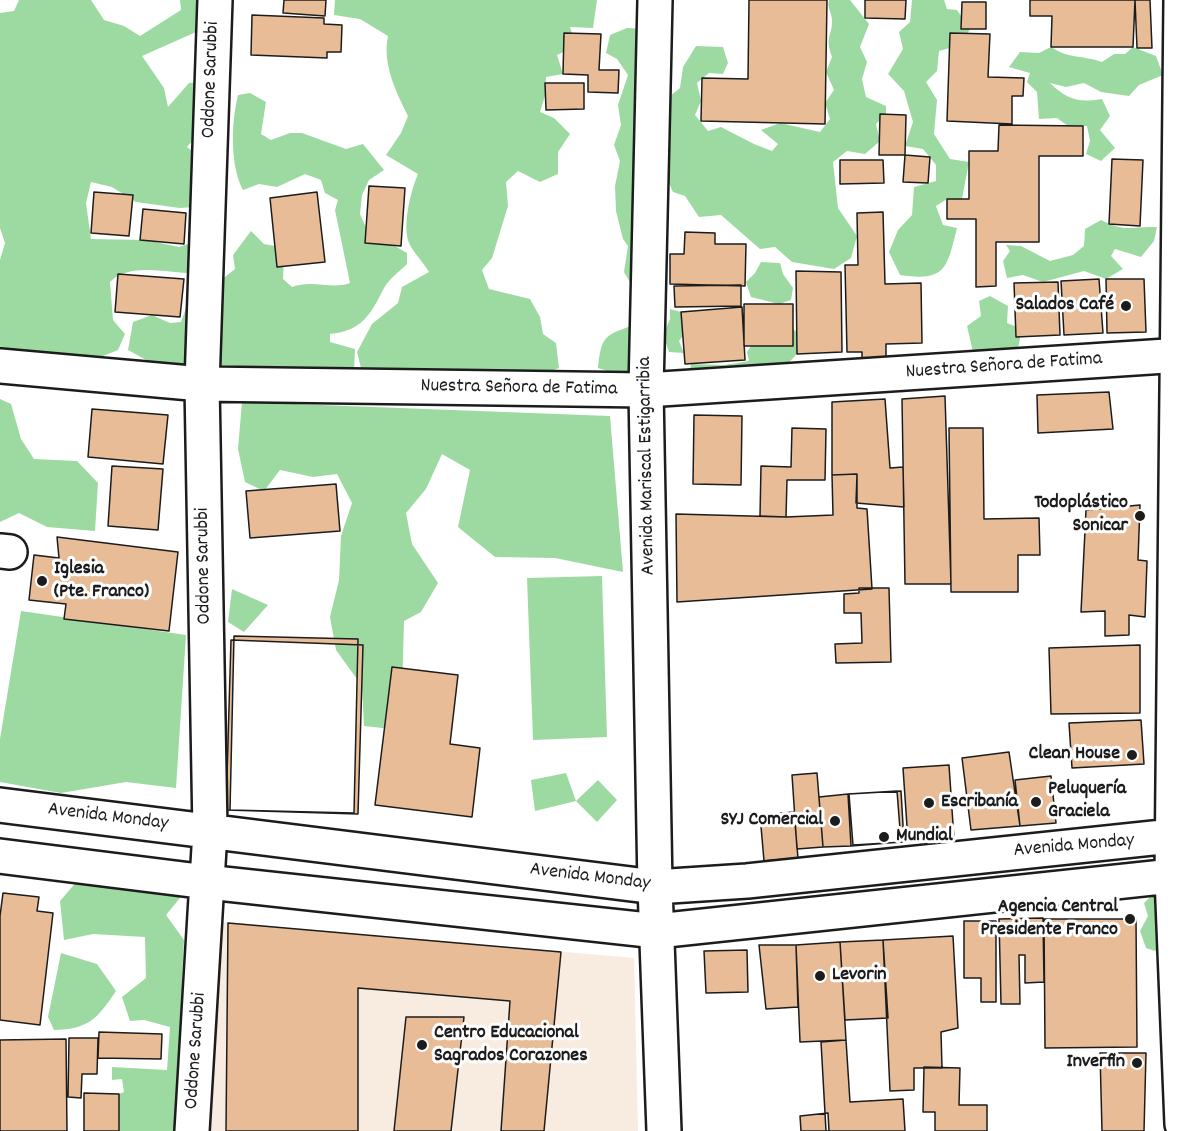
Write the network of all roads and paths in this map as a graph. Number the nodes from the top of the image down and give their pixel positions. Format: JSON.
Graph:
{"nodes":[{"id":1,"x":215,"y":0,"type":"edge"},
{"id":2,"x":654,"y":0,"type":"edge"},
{"id":3,"x":1181,"y":0,"type":"edge"},
{"id":4,"x":1180,"y":355,"type":"edge"},
{"id":5,"x":0,"y":366,"type":"edge"},
{"id":6,"x":202,"y":384,"type":"junction"},
{"id":7,"x":645,"y":390,"type":"junction"},
{"id":8,"x":0,"y":805,"type":"edge"},
{"id":9,"x":210,"y":831,"type":"junction"},
{"id":10,"x":1177,"y":837,"type":"edge"},
{"id":11,"x":0,"y":856,"type":"edge"},
{"id":12,"x":1177,"y":876,"type":"edge"},
{"id":13,"x":207,"y":882,"type":"junction"},
{"id":14,"x":655,"y":887,"type":"junction"},
{"id":15,"x":657,"y":931,"type":"junction"},
{"id":16,"x":1182,"y":1124,"type":"edge"},
{"id":17,"x":192,"y":1131,"type":"edge"},
{"id":18,"x":664,"y":1131,"type":"edge"}],
"edges":[{"from":1,"to":6,"type":"street","name":"Oddone Sarubbi"},
{"from":2,"to":7,"type":"street","name":"Avenida Mariscal Estigarribia"},
{"from":3,"to":4,"type":"street"},
{"from":4,"to":7,"type":"street","name":"Nuestra Señora de Fatima"},
{"from":4,"to":10,"type":"street"},
{"from":5,"to":6,"type":"street","name":"Nuestra Señora de Fatima"},
{"from":6,"to":7,"type":"street","name":"Nuestra Señora de Fatima"},
{"from":6,"to":9,"type":"street","name":"Oddone Sarubbi"},
{"from":7,"to":14,"type":"street","name":"Avenida Mariscal Estigarribia"},
{"from":8,"to":9,"type":"street","name":"Avenida Monday"},
{"from":9,"to":13,"type":"street","name":"Oddone Sarubbi"},
{"from":9,"to":14,"type":"street","name":"Avenida Monday"},
{"from":10,"to":12,"type":"street"},
{"from":10,"to":14,"type":"street","name":"Avenida Monday"},
{"from":11,"to":13,"type":"street","name":"Avenida Monday"},
{"from":12,"to":15,"type":"street","name":"Avenida Monday"},
{"from":12,"to":16,"type":"street"},
{"from":13,"to":15,"type":"street","name":"Avenida Monday"},
{"from":13,"to":17,"type":"street","name":"Oddone Sarubbi"},
{"from":14,"to":15,"type":"street","name":"Avenida Mariscal Estigarribia"},
{"from":15,"to":18,"type":"street","name":"Avenida Mariscal Estigarribia"}]}
